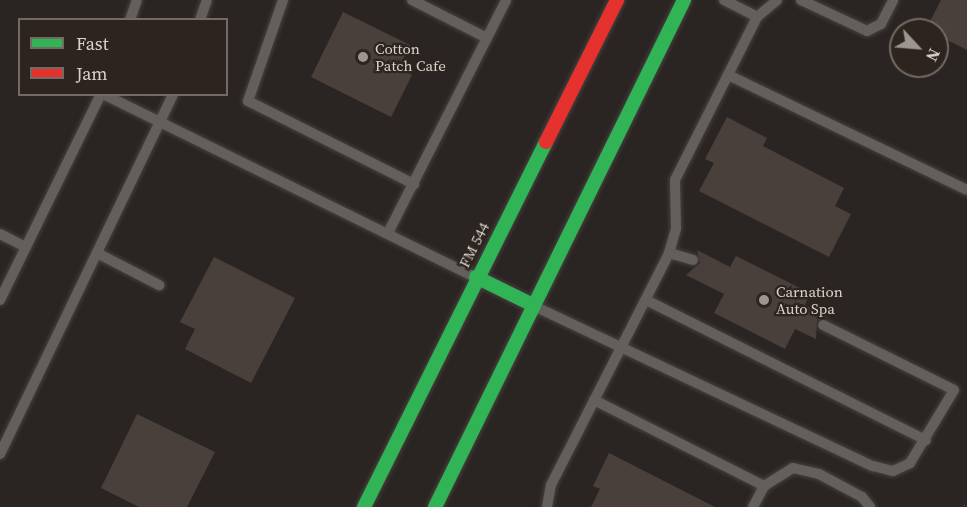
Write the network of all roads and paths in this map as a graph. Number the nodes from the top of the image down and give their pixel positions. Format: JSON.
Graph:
{"nodes":[{"id":1,"x":137,"y":0,"type":"edge"},
{"id":2,"x":207,"y":0,"type":"edge"},
{"id":3,"x":283,"y":0,"type":"edge"},
{"id":4,"x":412,"y":0,"type":"edge"},
{"id":5,"x":506,"y":0,"type":"edge"},
{"id":6,"x":617,"y":0,"type":"edge"},
{"id":7,"x":684,"y":0,"type":"edge"},
{"id":8,"x":724,"y":0,"type":"edge"},
{"id":9,"x":777,"y":0,"type":"edge"},
{"id":10,"x":801,"y":0,"type":"edge"},
{"id":11,"x":893,"y":0,"type":"edge"},
{"id":12,"x":758,"y":17,"type":"junction"},
{"id":13,"x":131,"y":18,"type":"edge"},
{"id":14,"x":201,"y":18,"type":"edge"},
{"id":15,"x":487,"y":38,"type":"junction"},
{"id":16,"x":728,"y":75,"type":"junction"},
{"id":17,"x":101,"y":96,"type":"edge"},
{"id":18,"x":107,"y":96,"type":"edge"},
{"id":19,"x":172,"y":96,"type":"edge"},
{"id":20,"x":164,"y":121,"type":"junction"},
{"id":21,"x":414,"y":184,"type":"junction"},
{"id":22,"x":967,"y":190,"type":"edge"},
{"id":23,"x":388,"y":233,"type":"junction"},
{"id":24,"x":0,"y":234,"type":"edge"},
{"id":25,"x":26,"y":247,"type":"junction"},
{"id":26,"x":669,"y":253,"type":"junction"},
{"id":27,"x":99,"y":254,"type":"junction"},
{"id":28,"x":693,"y":260,"type":"dead end"},
{"id":29,"x":476,"y":277,"type":"junction"},
{"id":30,"x":159,"y":285,"type":"dead end"},
{"id":31,"x":0,"y":300,"type":"edge"},
{"id":32,"x":646,"y":300,"type":"junction"},
{"id":33,"x":533,"y":305,"type":"junction"},
{"id":34,"x":823,"y":325,"type":"dead end"},
{"id":35,"x":619,"y":347,"type":"junction"},
{"id":36,"x":594,"y":400,"type":"junction"},
{"id":37,"x":926,"y":440,"type":"junction"},
{"id":38,"x":0,"y":454,"type":"edge"},
{"id":39,"x":764,"y":486,"type":"junction"},
{"id":40,"x":364,"y":507,"type":"edge"},
{"id":41,"x":435,"y":507,"type":"edge"},
{"id":42,"x":547,"y":507,"type":"edge"},
{"id":43,"x":753,"y":507,"type":"edge"},
{"id":44,"x":870,"y":507,"type":"edge"}],
"edges":[{"from":1,"to":13,"type":"lane"},
{"from":2,"to":14,"type":"lane"},
{"from":3,"to":21,"type":"lane"},
{"from":4,"to":15,"type":"lane"},
{"from":5,"to":15,"type":"lane"},
{"from":6,"to":29,"type":"main road","name":"FM 544","number":"FM 544"},
{"from":7,"to":33,"type":"main road"},
{"from":8,"to":12,"type":"lane"},
{"from":9,"to":12,"type":"lane"},
{"from":10,"to":11,"type":"lane"},
{"from":12,"to":16,"type":"lane"},
{"from":15,"to":21,"type":"lane"},
{"from":16,"to":22,"type":"lane"},
{"from":16,"to":26,"type":"lane"},
{"from":17,"to":25,"type":"lane"},
{"from":18,"to":20,"type":"lane"},
{"from":19,"to":20,"type":"lane"},
{"from":20,"to":23,"type":"lane"},
{"from":20,"to":27,"type":"lane"},
{"from":21,"to":23,"type":"lane"},
{"from":23,"to":29,"type":"lane"},
{"from":24,"to":25,"type":"lane"},
{"from":25,"to":31,"type":"lane"},
{"from":26,"to":28,"type":"lane"},
{"from":26,"to":32,"type":"lane"},
{"from":27,"to":30,"type":"lane"},
{"from":27,"to":38,"type":"lane"},
{"from":29,"to":33,"type":"main road"},
{"from":29,"to":40,"type":"main road","name":"FM 544","number":"FM 544"},
{"from":32,"to":35,"type":"lane"},
{"from":32,"to":37,"type":"lane"},
{"from":33,"to":35,"type":"lane"},
{"from":33,"to":41,"type":"main road"},
{"from":34,"to":37,"type":"lane"},
{"from":35,"to":36,"type":"lane"},
{"from":35,"to":37,"type":"lane"},
{"from":36,"to":39,"type":"lane"},
{"from":36,"to":42,"type":"lane"},
{"from":39,"to":43,"type":"lane"},
{"from":39,"to":44,"type":"lane"}]}
